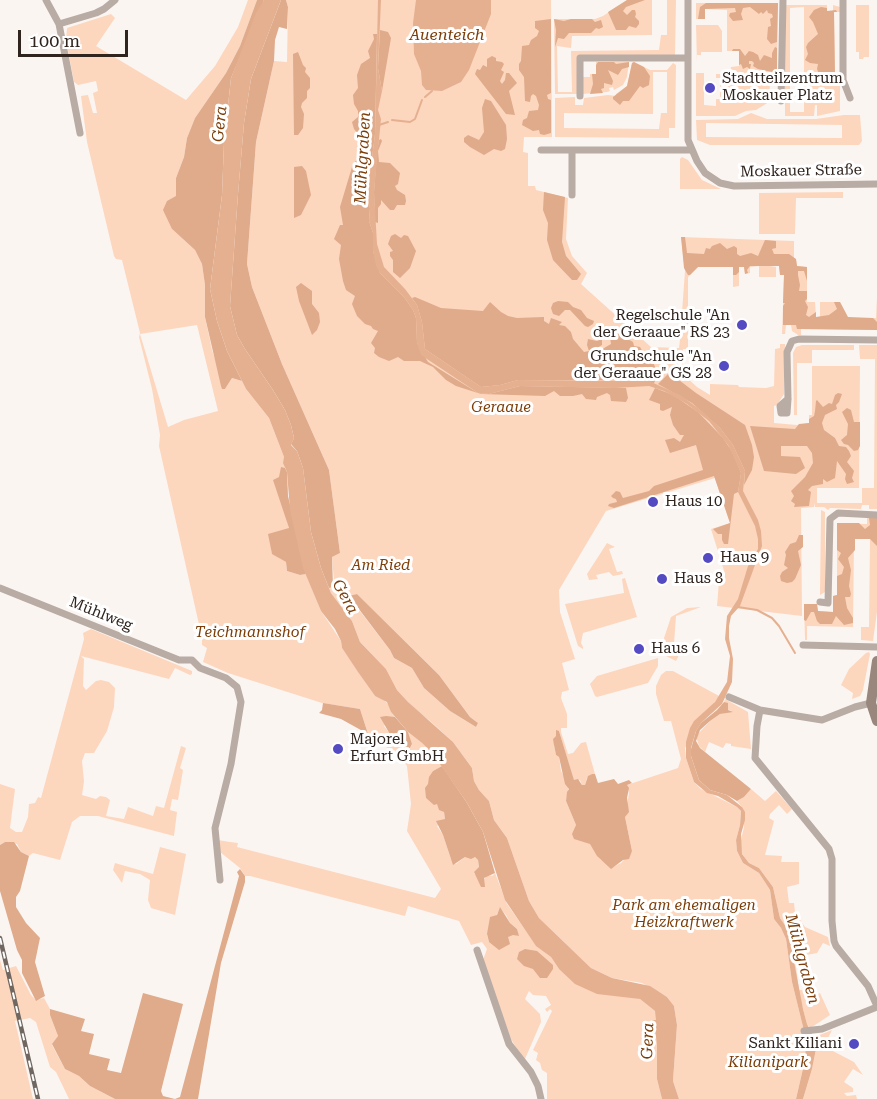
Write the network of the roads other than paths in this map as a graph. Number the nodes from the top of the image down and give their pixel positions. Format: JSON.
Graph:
{"nodes":[{"id":1,"x":46,"y":0,"type":"edge"},
{"id":2,"x":115,"y":0,"type":"edge"},
{"id":3,"x":688,"y":0,"type":"edge"},
{"id":4,"x":783,"y":0,"type":"edge"},
{"id":5,"x":843,"y":0,"type":"edge"},
{"id":6,"x":59,"y":24,"type":"junction"},
{"id":7,"x":688,"y":58,"type":"junction"},
{"id":8,"x":580,"y":96,"type":"dead end"},
{"id":9,"x":850,"y":98,"type":"dead end"},
{"id":10,"x":781,"y":101,"type":"dead end"},
{"id":11,"x":80,"y":133,"type":"dead end"},
{"id":12,"x":541,"y":150,"type":"dead end"},
{"id":13,"x":572,"y":150,"type":"junction"},
{"id":14,"x":691,"y":150,"type":"junction"},
{"id":15,"x":877,"y":184,"type":"edge"},
{"id":16,"x":572,"y":195,"type":"dead end"},
{"id":17,"x":877,"y":340,"type":"edge"},
{"id":18,"x":788,"y":399,"type":"dead end"},
{"id":19,"x":877,"y":515,"type":"edge"},
{"id":20,"x":0,"y":588,"type":"edge"},
{"id":21,"x":820,"y":602,"type":"dead end"},
{"id":22,"x":803,"y":645,"type":"dead end"},
{"id":23,"x":877,"y":647,"type":"edge"},
{"id":24,"x":877,"y":661,"type":"edge"},
{"id":25,"x":729,"y":697,"type":"dead end"},
{"id":26,"x":871,"y":703,"type":"junction"},
{"id":27,"x":760,"y":710,"type":"junction"},
{"id":28,"x":877,"y":721,"type":"edge"},
{"id":29,"x":220,"y":880,"type":"dead end"},
{"id":30,"x":477,"y":950,"type":"dead end"},
{"id":31,"x":877,"y":1006,"type":"edge"},
{"id":32,"x":804,"y":1031,"type":"dead end"},
{"id":33,"x":541,"y":1099,"type":"edge"}],
"edges":[{"from":1,"to":6,"type":"street"},
{"from":2,"to":6,"type":"street"},
{"from":3,"to":7,"type":"street","name":"Moskauer Straße"},
{"from":4,"to":10,"type":"street"},
{"from":5,"to":9,"type":"street"},
{"from":6,"to":11,"type":"street"},
{"from":7,"to":8,"type":"street"},
{"from":7,"to":14,"type":"street","name":"Moskauer Straße"},
{"from":12,"to":13,"type":"street"},
{"from":13,"to":14,"type":"street"},
{"from":13,"to":16,"type":"street"},
{"from":14,"to":15,"type":"street","name":"Moskauer Straße"},
{"from":17,"to":18,"type":"street"},
{"from":19,"to":21,"type":"street"},
{"from":20,"to":29,"type":"street","name":"Mühlweg"},
{"from":22,"to":23,"type":"street"},
{"from":24,"to":26,"type":"street"},
{"from":25,"to":27,"type":"street"},
{"from":26,"to":27,"type":"street"},
{"from":26,"to":28,"type":"street"},
{"from":27,"to":31,"type":"street"},
{"from":30,"to":33,"type":"street"},
{"from":31,"to":32,"type":"street"}]}
